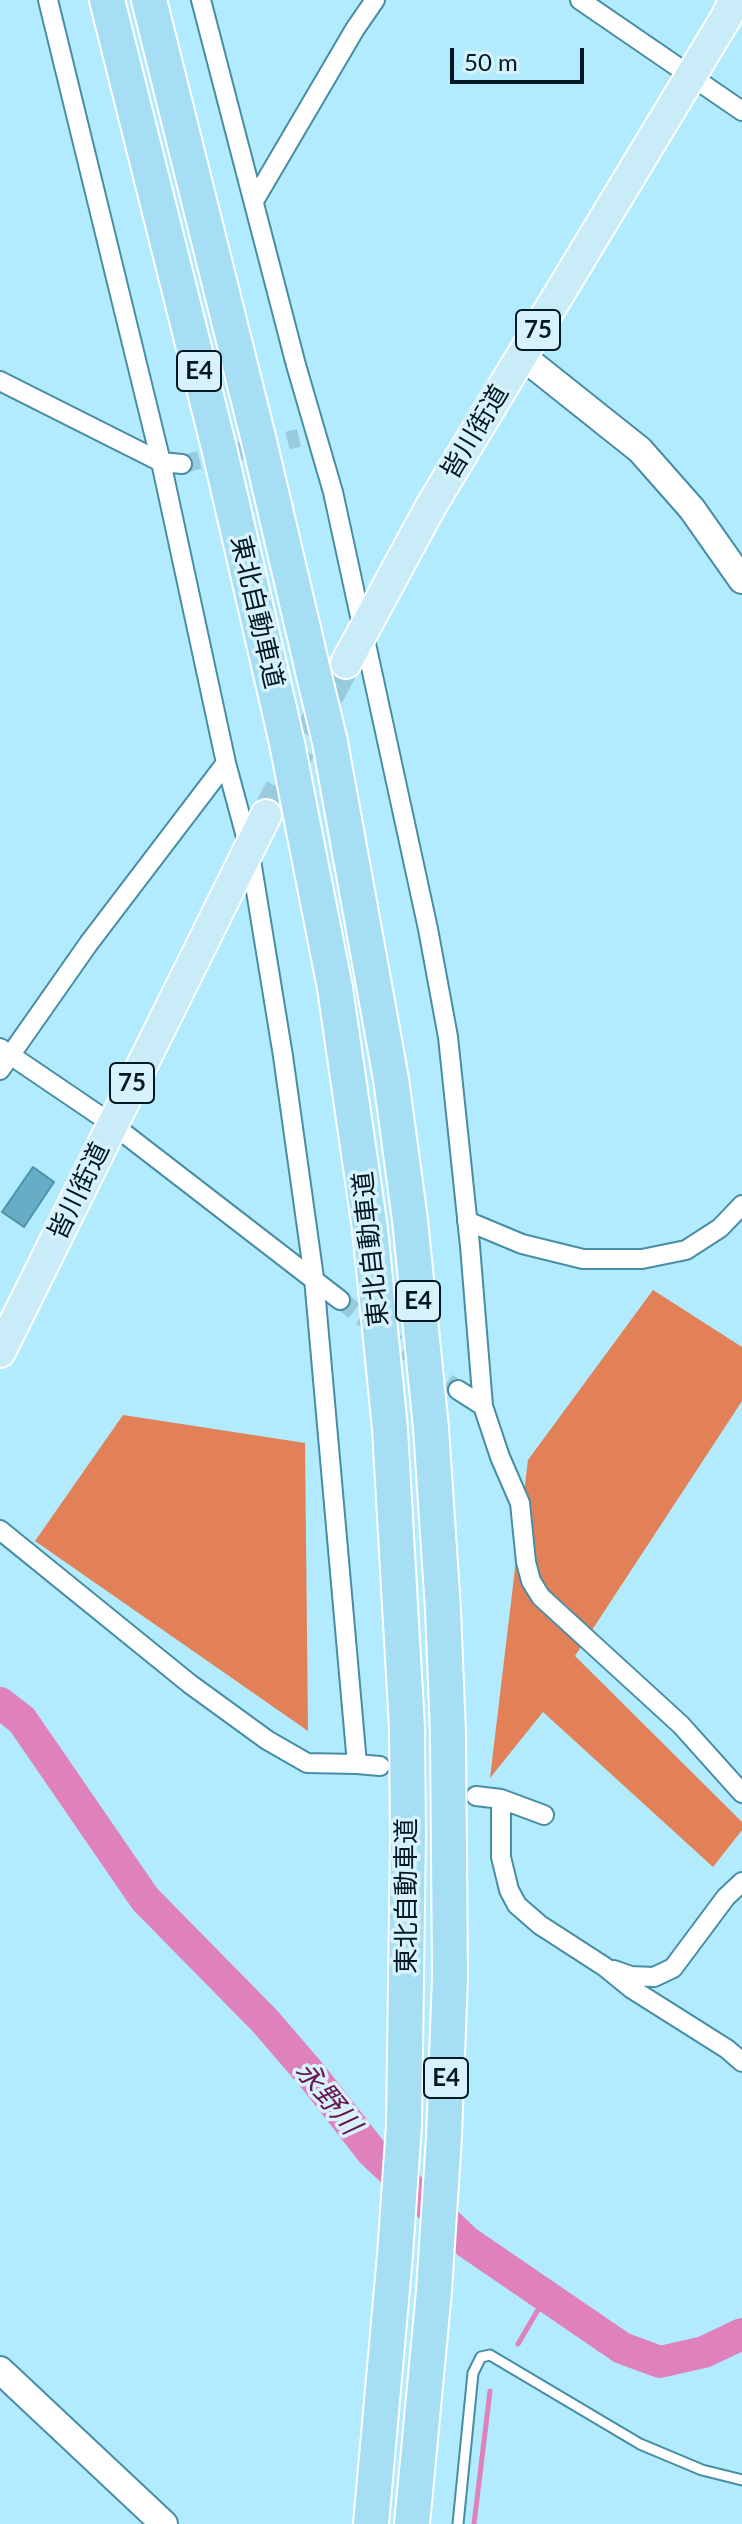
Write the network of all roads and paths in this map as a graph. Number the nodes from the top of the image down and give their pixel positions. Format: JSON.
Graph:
{"nodes":[{"id":1,"x":48,"y":0,"type":"edge"},
{"id":2,"x":107,"y":0,"type":"edge"},
{"id":3,"x":149,"y":0,"type":"edge"},
{"id":4,"x":201,"y":0,"type":"edge"},
{"id":5,"x":375,"y":0,"type":"edge"},
{"id":6,"x":580,"y":0,"type":"edge"},
{"id":7,"x":734,"y":0,"type":"edge"},
{"id":8,"x":691,"y":76,"type":"junction"},
{"id":9,"x":742,"y":111,"type":"edge"},
{"id":10,"x":254,"y":201,"type":"junction"},
{"id":11,"x":522,"y":356,"type":"junction"},
{"id":12,"x":0,"y":381,"type":"edge"},
{"id":13,"x":161,"y":462,"type":"junction"},
{"id":14,"x":182,"y":464,"type":"tunnel mouth"},
{"id":15,"x":742,"y":580,"type":"edge"},
{"id":16,"x":362,"y":632,"type":"junction"},
{"id":17,"x":346,"y":663,"type":"tunnel mouth"},
{"id":18,"x":226,"y":763,"type":"junction"},
{"id":19,"x":266,"y":815,"type":"tunnel mouth"},
{"id":20,"x":249,"y":848,"type":"junction"},
{"id":21,"x":4,"y":1058,"type":"edge"},
{"id":22,"x":112,"y":1124,"type":"junction"},
{"id":23,"x":742,"y":1205,"type":"edge"},
{"id":24,"x":467,"y":1221,"type":"junction"},
{"id":25,"x":314,"y":1278,"type":"junction"},
{"id":26,"x":340,"y":1300,"type":"tunnel mouth"},
{"id":27,"x":0,"y":1352,"type":"edge"},
{"id":28,"x":458,"y":1390,"type":"tunnel mouth"},
{"id":29,"x":483,"y":1406,"type":"junction"},
{"id":30,"x":0,"y":1530,"type":"edge"},
{"id":31,"x":357,"y":1764,"type":"junction"},
{"id":32,"x":380,"y":1766,"type":"dead end"},
{"id":33,"x":742,"y":1793,"type":"edge"},
{"id":34,"x":476,"y":1796,"type":"dead end"},
{"id":35,"x":501,"y":1799,"type":"junction"},
{"id":36,"x":544,"y":1815,"type":"dead end"},
{"id":37,"x":742,"y":1882,"type":"edge"},
{"id":38,"x":605,"y":1967,"type":"junction"},
{"id":39,"x":742,"y":2062,"type":"edge"},
{"id":40,"x":0,"y":2370,"type":"edge"},
{"id":41,"x":742,"y":2480,"type":"edge"},
{"id":42,"x":164,"y":2524,"type":"edge"},
{"id":43,"x":371,"y":2524,"type":"edge"},
{"id":44,"x":412,"y":2524,"type":"edge"},
{"id":45,"x":458,"y":2524,"type":"edge"}],
"edges":[{"from":1,"to":13,"type":"street"},
{"from":2,"to":43,"type":"highway","name":"東北自動車道","number":"E4","bridge":true},
{"from":3,"to":44,"type":"highway","name":"東北自動車道","number":"E4","bridge":true},
{"from":4,"to":10,"type":"street"},
{"from":5,"to":10,"type":"street"},
{"from":6,"to":8,"type":"street"},
{"from":7,"to":8,"type":"main road","name":"皆川街道","number":"75"},
{"from":8,"to":9,"type":"street"},
{"from":8,"to":11,"type":"main road","name":"皆川街道","number":"75"},
{"from":10,"to":16,"type":"street"},
{"from":11,"to":15,"type":"street"},
{"from":11,"to":16,"type":"main road","name":"皆川街道","number":"75"},
{"from":12,"to":13,"type":"street"},
{"from":13,"to":14,"type":"street"},
{"from":13,"to":18,"type":"street"},
{"from":16,"to":17,"type":"main road","name":"皆川街道","number":"75"},
{"from":16,"to":24,"type":"street"},
{"from":18,"to":20,"type":"street"},
{"from":18,"to":21,"type":"street"},
{"from":19,"to":20,"type":"main road","name":"皆川街道","number":"75"},
{"from":20,"to":22,"type":"main road","name":"皆川街道","number":"75"},
{"from":20,"to":25,"type":"street"},
{"from":21,"to":22,"type":"street"},
{"from":22,"to":25,"type":"street"},
{"from":22,"to":27,"type":"main road","name":"皆川街道","number":"75"},
{"from":23,"to":24,"type":"street"},
{"from":24,"to":29,"type":"street"},
{"from":25,"to":26,"type":"street"},
{"from":25,"to":31,"type":"street"},
{"from":28,"to":29,"type":"street"},
{"from":29,"to":33,"type":"street"},
{"from":30,"to":31,"type":"street"},
{"from":31,"to":32,"type":"street"},
{"from":34,"to":35,"type":"street"},
{"from":35,"to":36,"type":"street"},
{"from":35,"to":38,"type":"street"},
{"from":37,"to":38,"type":"street"},
{"from":38,"to":39,"type":"street"},
{"from":40,"to":42,"type":"street"},
{"from":41,"to":45,"type":"lane"}]}
